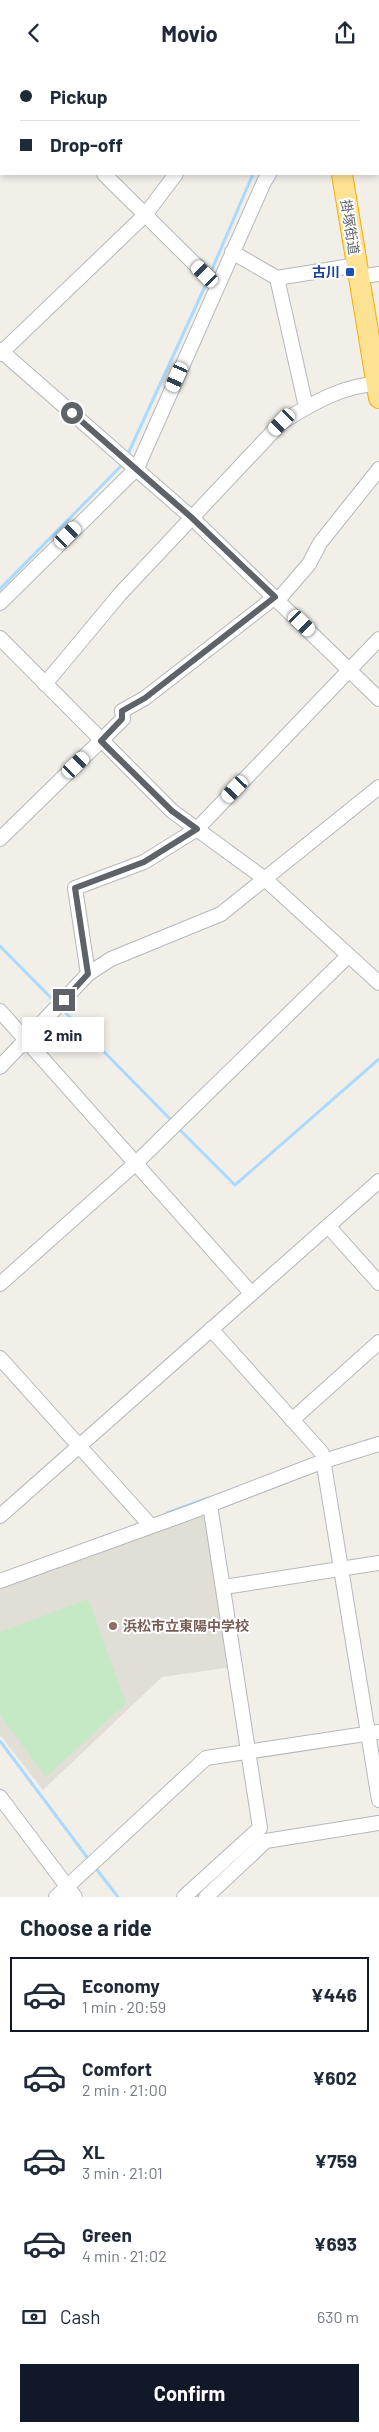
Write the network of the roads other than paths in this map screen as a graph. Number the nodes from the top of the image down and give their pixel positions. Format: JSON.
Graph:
{"nodes":[{"id":1,"x":105,"y":175,"type":"edge"},
{"id":2,"x":175,"y":175,"type":"edge"},
{"id":3,"x":268,"y":175,"type":"edge"},
{"id":4,"x":342,"y":175,"type":"edge"},
{"id":5,"x":145,"y":215,"type":"junction"},
{"id":6,"x":232,"y":253,"type":"junction"},
{"id":7,"x":358,"y":271,"type":"junction"},
{"id":8,"x":379,"y":274,"type":"edge"},
{"id":9,"x":277,"y":278,"type":"junction"},
{"id":10,"x":217,"y":286,"type":"junction"},
{"id":11,"x":1,"y":352,"type":"edge"},
{"id":12,"x":378,"y":389,"type":"edge"},
{"id":13,"x":306,"y":407,"type":"junction"},
{"id":14,"x":137,"y":468,"type":"junction"},
{"id":15,"x":379,"y":469,"type":"edge"},
{"id":16,"x":191,"y":517,"type":"junction"},
{"id":17,"x":276,"y":598,"type":"junction"},
{"id":18,"x":0,"y":603,"type":"edge"},
{"id":19,"x":0,"y":638,"type":"edge"},
{"id":20,"x":379,"y":639,"type":"edge"},
{"id":21,"x":349,"y":670,"type":"junction"},
{"id":22,"x":45,"y":684,"type":"junction"},
{"id":23,"x":379,"y":699,"type":"edge"},
{"id":24,"x":101,"y":741,"type":"junction"},
{"id":25,"x":379,"y":787,"type":"edge"},
{"id":26,"x":197,"y":829,"type":"junction"},
{"id":27,"x":0,"y":839,"type":"edge"},
{"id":28,"x":265,"y":879,"type":"junction"},
{"id":29,"x":348,"y":956,"type":"junction"},
{"id":30,"x":88,"y":974,"type":"junction"},
{"id":31,"x":379,"y":983,"type":"edge"},
{"id":32,"x":0,"y":1011,"type":"edge"},
{"id":33,"x":27,"y":1039,"type":"junction"},
{"id":34,"x":0,"y":1067,"type":"edge"},
{"id":35,"x":136,"y":1163,"type":"junction"},
{"id":36,"x":379,"y":1181,"type":"edge"},
{"id":37,"x":328,"y":1226,"type":"junction"},
{"id":38,"x":379,"y":1283,"type":"edge"},
{"id":39,"x":0,"y":1284,"type":"edge"},
{"id":40,"x":251,"y":1293,"type":"junction"},
{"id":41,"x":211,"y":1329,"type":"junction"},
{"id":42,"x":379,"y":1342,"type":"edge"},
{"id":43,"x":0,"y":1358,"type":"edge"},
{"id":44,"x":292,"y":1420,"type":"junction"},
{"id":45,"x":379,"y":1444,"type":"edge"},
{"id":46,"x":79,"y":1446,"type":"junction"},
{"id":47,"x":324,"y":1461,"type":"junction"},
{"id":48,"x":210,"y":1505,"type":"junction"},
{"id":49,"x":0,"y":1516,"type":"edge"},
{"id":50,"x":151,"y":1526,"type":"junction"},
{"id":51,"x":379,"y":1563,"type":"edge"},
{"id":52,"x":341,"y":1569,"type":"junction"},
{"id":53,"x":0,"y":1581,"type":"edge"},
{"id":54,"x":224,"y":1587,"type":"junction"},
{"id":55,"x":374,"y":1733,"type":"edge"},
{"id":56,"x":248,"y":1751,"type":"junction"},
{"id":57,"x":0,"y":1797,"type":"edge"},
{"id":58,"x":379,"y":1799,"type":"edge"},
{"id":59,"x":379,"y":1823,"type":"edge"},
{"id":60,"x":71,"y":1892,"type":"edge"},
{"id":61,"x":56,"y":1897,"type":"edge"},
{"id":62,"x":184,"y":1897,"type":"edge"},
{"id":63,"x":206,"y":1897,"type":"edge"}],
"edges":[{"from":1,"to":5,"type":"street"},
{"from":2,"to":5,"type":"street"},
{"from":3,"to":6,"type":"street"},
{"from":4,"to":7,"type":"highway","name":"掛塚街道"},
{"from":5,"to":10,"type":"street"},
{"from":5,"to":11,"type":"street"},
{"from":6,"to":9,"type":"street"},
{"from":6,"to":10,"type":"street"},
{"from":7,"to":8,"type":"street"},
{"from":7,"to":9,"type":"street"},
{"from":7,"to":12,"type":"highway","name":"掛塚街道"},
{"from":9,"to":13,"type":"street"},
{"from":10,"to":14,"type":"street"},
{"from":11,"to":14,"type":"street"},
{"from":12,"to":13,"type":"street"},
{"from":13,"to":16,"type":"street"},
{"from":14,"to":16,"type":"street"},
{"from":14,"to":18,"type":"street"},
{"from":15,"to":17,"type":"street"},
{"from":16,"to":17,"type":"street"},
{"from":16,"to":22,"type":"street"},
{"from":17,"to":21,"type":"street"},
{"from":17,"to":24,"type":"street"},
{"from":19,"to":22,"type":"street"},
{"from":20,"to":21,"type":"street"},
{"from":21,"to":23,"type":"street"},
{"from":21,"to":26,"type":"street"},
{"from":22,"to":24,"type":"street"},
{"from":24,"to":26,"type":"street"},
{"from":24,"to":27,"type":"street"},
{"from":25,"to":28,"type":"street"},
{"from":26,"to":28,"type":"street"},
{"from":26,"to":30,"type":"street"},
{"from":28,"to":29,"type":"street"},
{"from":28,"to":30,"type":"street"},
{"from":29,"to":31,"type":"street"},
{"from":29,"to":35,"type":"street"},
{"from":30,"to":33,"type":"street"},
{"from":32,"to":33,"type":"street"},
{"from":33,"to":34,"type":"street"},
{"from":33,"to":35,"type":"street"},
{"from":35,"to":39,"type":"street"},
{"from":35,"to":40,"type":"street"},
{"from":36,"to":37,"type":"street"},
{"from":37,"to":38,"type":"street"},
{"from":37,"to":40,"type":"street"},
{"from":40,"to":41,"type":"street"},
{"from":41,"to":44,"type":"street"},
{"from":41,"to":46,"type":"street"},
{"from":42,"to":44,"type":"street"},
{"from":43,"to":46,"type":"street"},
{"from":44,"to":47,"type":"street"},
{"from":45,"to":47,"type":"street"},
{"from":46,"to":49,"type":"street"},
{"from":46,"to":50,"type":"street"},
{"from":47,"to":48,"type":"street"},
{"from":47,"to":52,"type":"street"},
{"from":48,"to":50,"type":"street"},
{"from":48,"to":54,"type":"street"},
{"from":50,"to":53,"type":"street"},
{"from":51,"to":52,"type":"street"},
{"from":52,"to":54,"type":"street"},
{"from":52,"to":55,"type":"street"},
{"from":54,"to":56,"type":"street"},
{"from":55,"to":56,"type":"street"},
{"from":55,"to":58,"type":"street"},
{"from":56,"to":60,"type":"street"},
{"from":56,"to":62,"type":"street"},
{"from":57,"to":60,"type":"street"},
{"from":59,"to":63,"type":"street"},
{"from":60,"to":61,"type":"street"}]}
